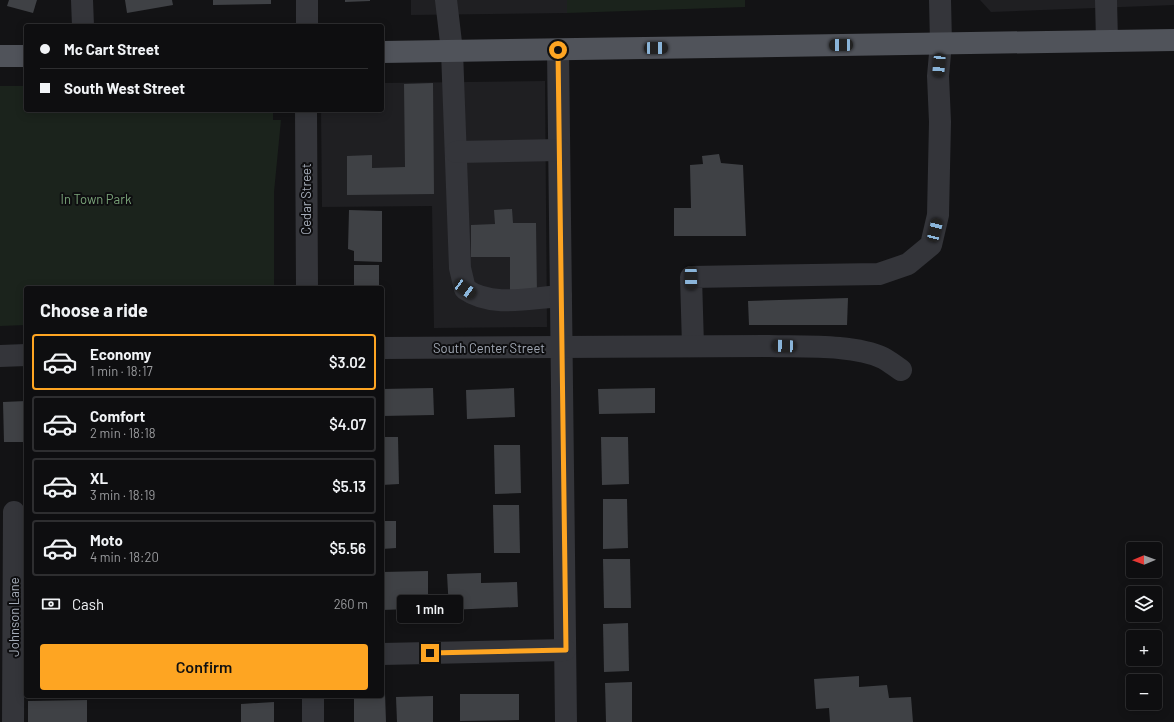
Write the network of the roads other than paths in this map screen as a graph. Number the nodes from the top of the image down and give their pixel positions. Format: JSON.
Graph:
{"nodes":[{"id":1,"x":82,"y":0,"type":"edge"},
{"id":2,"x":307,"y":0,"type":"edge"},
{"id":3,"x":446,"y":0,"type":"edge"},
{"id":4,"x":940,"y":0,"type":"edge"},
{"id":5,"x":1106,"y":0,"type":"edge"},
{"id":6,"x":83,"y":24,"type":"edge"},
{"id":7,"x":307,"y":24,"type":"edge"},
{"id":8,"x":1174,"y":40,"type":"edge"},
{"id":9,"x":1107,"y":41,"type":"junction"},
{"id":10,"x":941,"y":43,"type":"junction"},
{"id":11,"x":558,"y":50,"type":"junction"},
{"id":12,"x":452,"y":51,"type":"junction"},
{"id":13,"x":384,"y":52,"type":"edge"},
{"id":14,"x":0,"y":56,"type":"edge"},
{"id":15,"x":24,"y":56,"type":"edge"},
{"id":16,"x":306,"y":112,"type":"edge"},
{"id":17,"x":559,"y":150,"type":"junction"},
{"id":18,"x":456,"y":152,"type":"junction"},
{"id":19,"x":307,"y":286,"type":"edge"},
{"id":20,"x":561,"y":296,"type":"junction"},
{"id":21,"x":693,"y":346,"type":"junction"},
{"id":22,"x":384,"y":348,"type":"edge"},
{"id":23,"x":562,"y":348,"type":"junction"},
{"id":24,"x":24,"y":355,"type":"edge"},
{"id":25,"x":0,"y":356,"type":"edge"},
{"id":26,"x":901,"y":370,"type":"dead end"},
{"id":27,"x":13,"y":512,"type":"edge"},
{"id":28,"x":566,"y":650,"type":"junction"},
{"id":29,"x":384,"y":654,"type":"edge"},
{"id":30,"x":13,"y":663,"type":"edge"},
{"id":31,"x":313,"y":698,"type":"edge"},
{"id":32,"x":13,"y":722,"type":"edge"},
{"id":33,"x":313,"y":722,"type":"edge"},
{"id":34,"x":566,"y":722,"type":"edge"}],
"edges":[{"from":1,"to":6,"type":"street"},
{"from":2,"to":7,"type":"street"},
{"from":3,"to":12,"type":"street"},
{"from":4,"to":10,"type":"street"},
{"from":5,"to":9,"type":"street"},
{"from":8,"to":9,"type":"main road"},
{"from":9,"to":10,"type":"main road"},
{"from":10,"to":11,"type":"main road"},
{"from":10,"to":21,"type":"street"},
{"from":11,"to":12,"type":"main road"},
{"from":11,"to":17,"type":"street"},
{"from":12,"to":13,"type":"main road"},
{"from":12,"to":18,"type":"street"},
{"from":14,"to":15,"type":"main road"},
{"from":16,"to":19,"type":"street","name":"Cedar Street"},
{"from":17,"to":18,"type":"street"},
{"from":17,"to":20,"type":"street"},
{"from":18,"to":20,"type":"street"},
{"from":20,"to":23,"type":"street"},
{"from":21,"to":23,"type":"street","name":"South Center Street"},
{"from":21,"to":26,"type":"street","name":"South Center Street"},
{"from":22,"to":23,"type":"street","name":"South Center Street"},
{"from":23,"to":28,"type":"street"},
{"from":24,"to":25,"type":"street"},
{"from":27,"to":30,"type":"street","name":"Johnson Lane"},
{"from":28,"to":29,"type":"street"},
{"from":28,"to":34,"type":"street"},
{"from":30,"to":32,"type":"street","name":"Johnson Lane"},
{"from":31,"to":33,"type":"street"}]}
